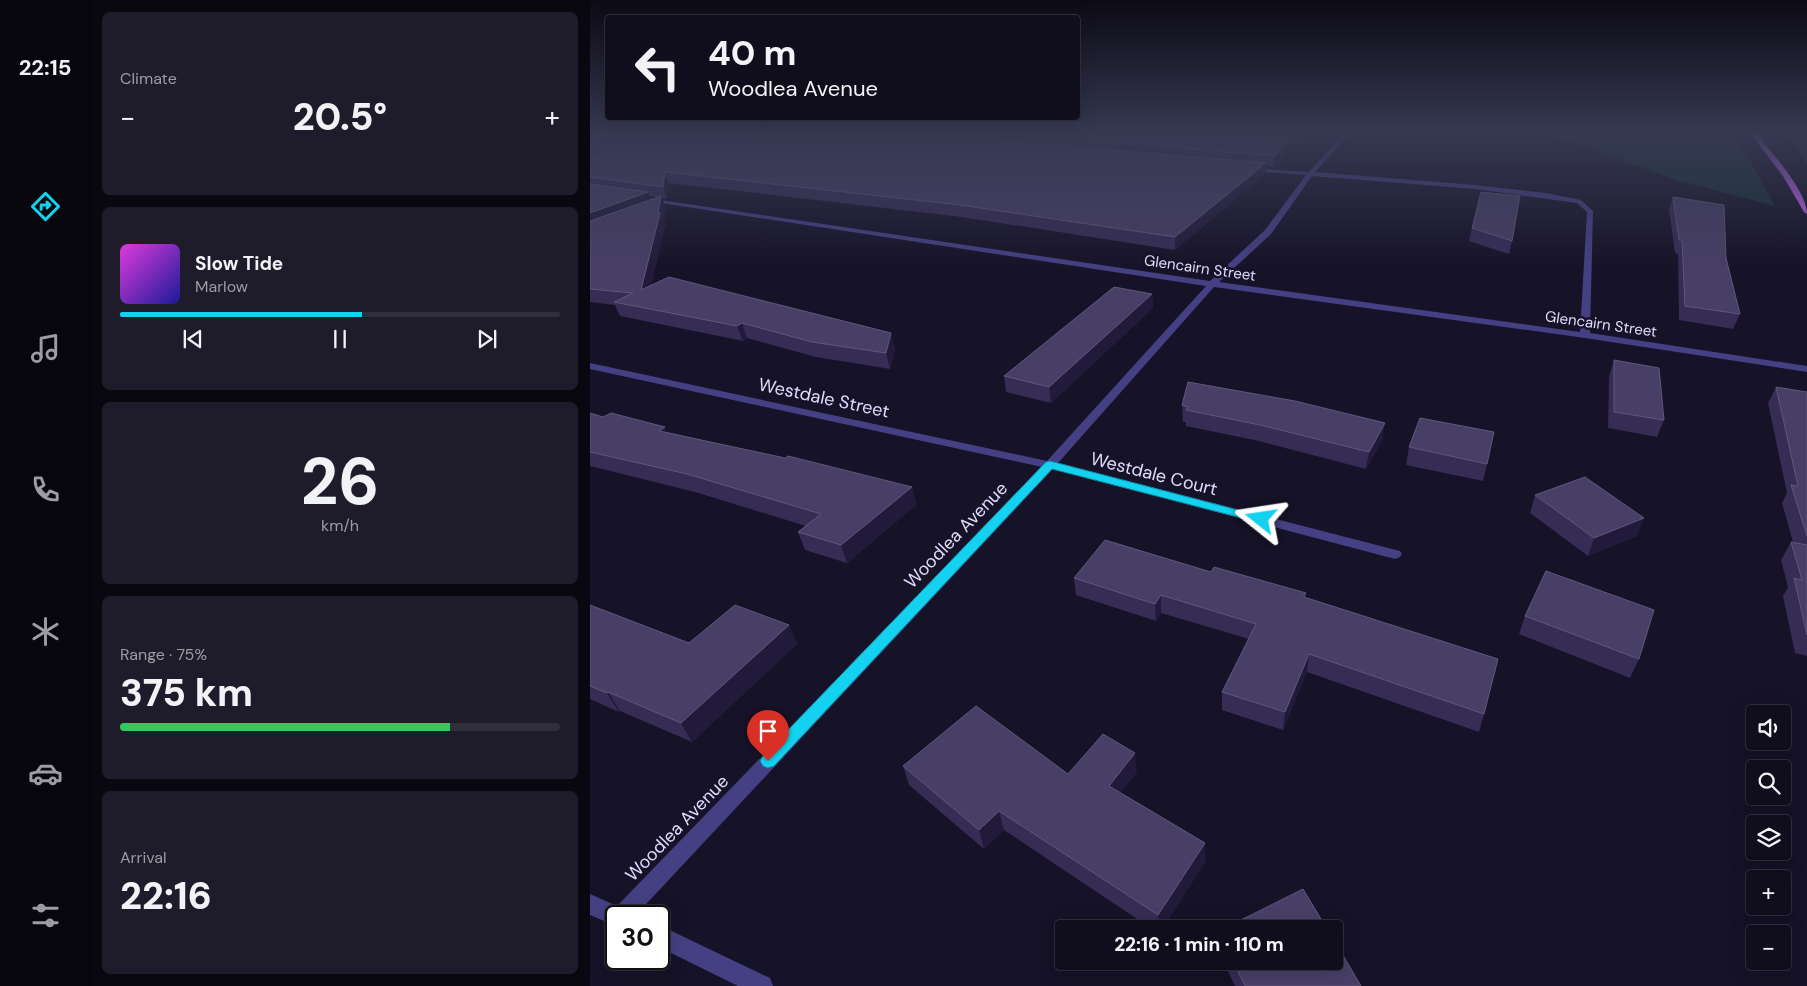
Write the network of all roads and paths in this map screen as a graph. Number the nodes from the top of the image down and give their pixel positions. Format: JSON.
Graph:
{"nodes":[{"id":1,"x":1307,"y":179,"type":"edge"},
{"id":2,"x":1381,"y":179,"type":"edge"},
{"id":3,"x":1788,"y":179,"type":"edge"},
{"id":4,"x":625,"y":196,"type":"edge"},
{"id":5,"x":669,"y":202,"type":"junction"},
{"id":6,"x":652,"y":208,"type":"edge"},
{"id":7,"x":1807,"y":212,"type":"edge"},
{"id":8,"x":1212,"y":284,"type":"junction"},
{"id":9,"x":1585,"y":335,"type":"junction"},
{"id":10,"x":590,"y":366,"type":"edge"},
{"id":11,"x":1807,"y":369,"type":"edge"},
{"id":12,"x":1050,"y":465,"type":"junction"},
{"id":13,"x":1395,"y":554,"type":"dead end"},
{"id":14,"x":590,"y":904,"type":"edge"},
{"id":15,"x":631,"y":905,"type":"edge"},
{"id":16,"x":605,"y":911,"type":"edge"},
{"id":17,"x":670,"y":941,"type":"edge"},
{"id":18,"x":762,"y":986,"type":"edge"}],
"edges":[{"from":1,"to":8,"type":"street","name":"Woodlea Avenue"},
{"from":2,"to":9,"type":"street"},
{"from":3,"to":7,"type":"main road"},
{"from":4,"to":5,"type":"street","name":"Glencairn Street"},
{"from":5,"to":6,"type":"street"},
{"from":5,"to":8,"type":"street","name":"Glencairn Street"},
{"from":8,"to":9,"type":"street","name":"Glencairn Street"},
{"from":8,"to":12,"type":"street","name":"Woodlea Avenue"},
{"from":9,"to":11,"type":"street","name":"Glencairn Street"},
{"from":10,"to":12,"type":"street","name":"Westdale Street"},
{"from":12,"to":13,"type":"street","name":"Westdale Court"},
{"from":12,"to":15,"type":"street","name":"Woodlea Avenue"},
{"from":14,"to":16,"type":"street"},
{"from":17,"to":18,"type":"street"}]}
